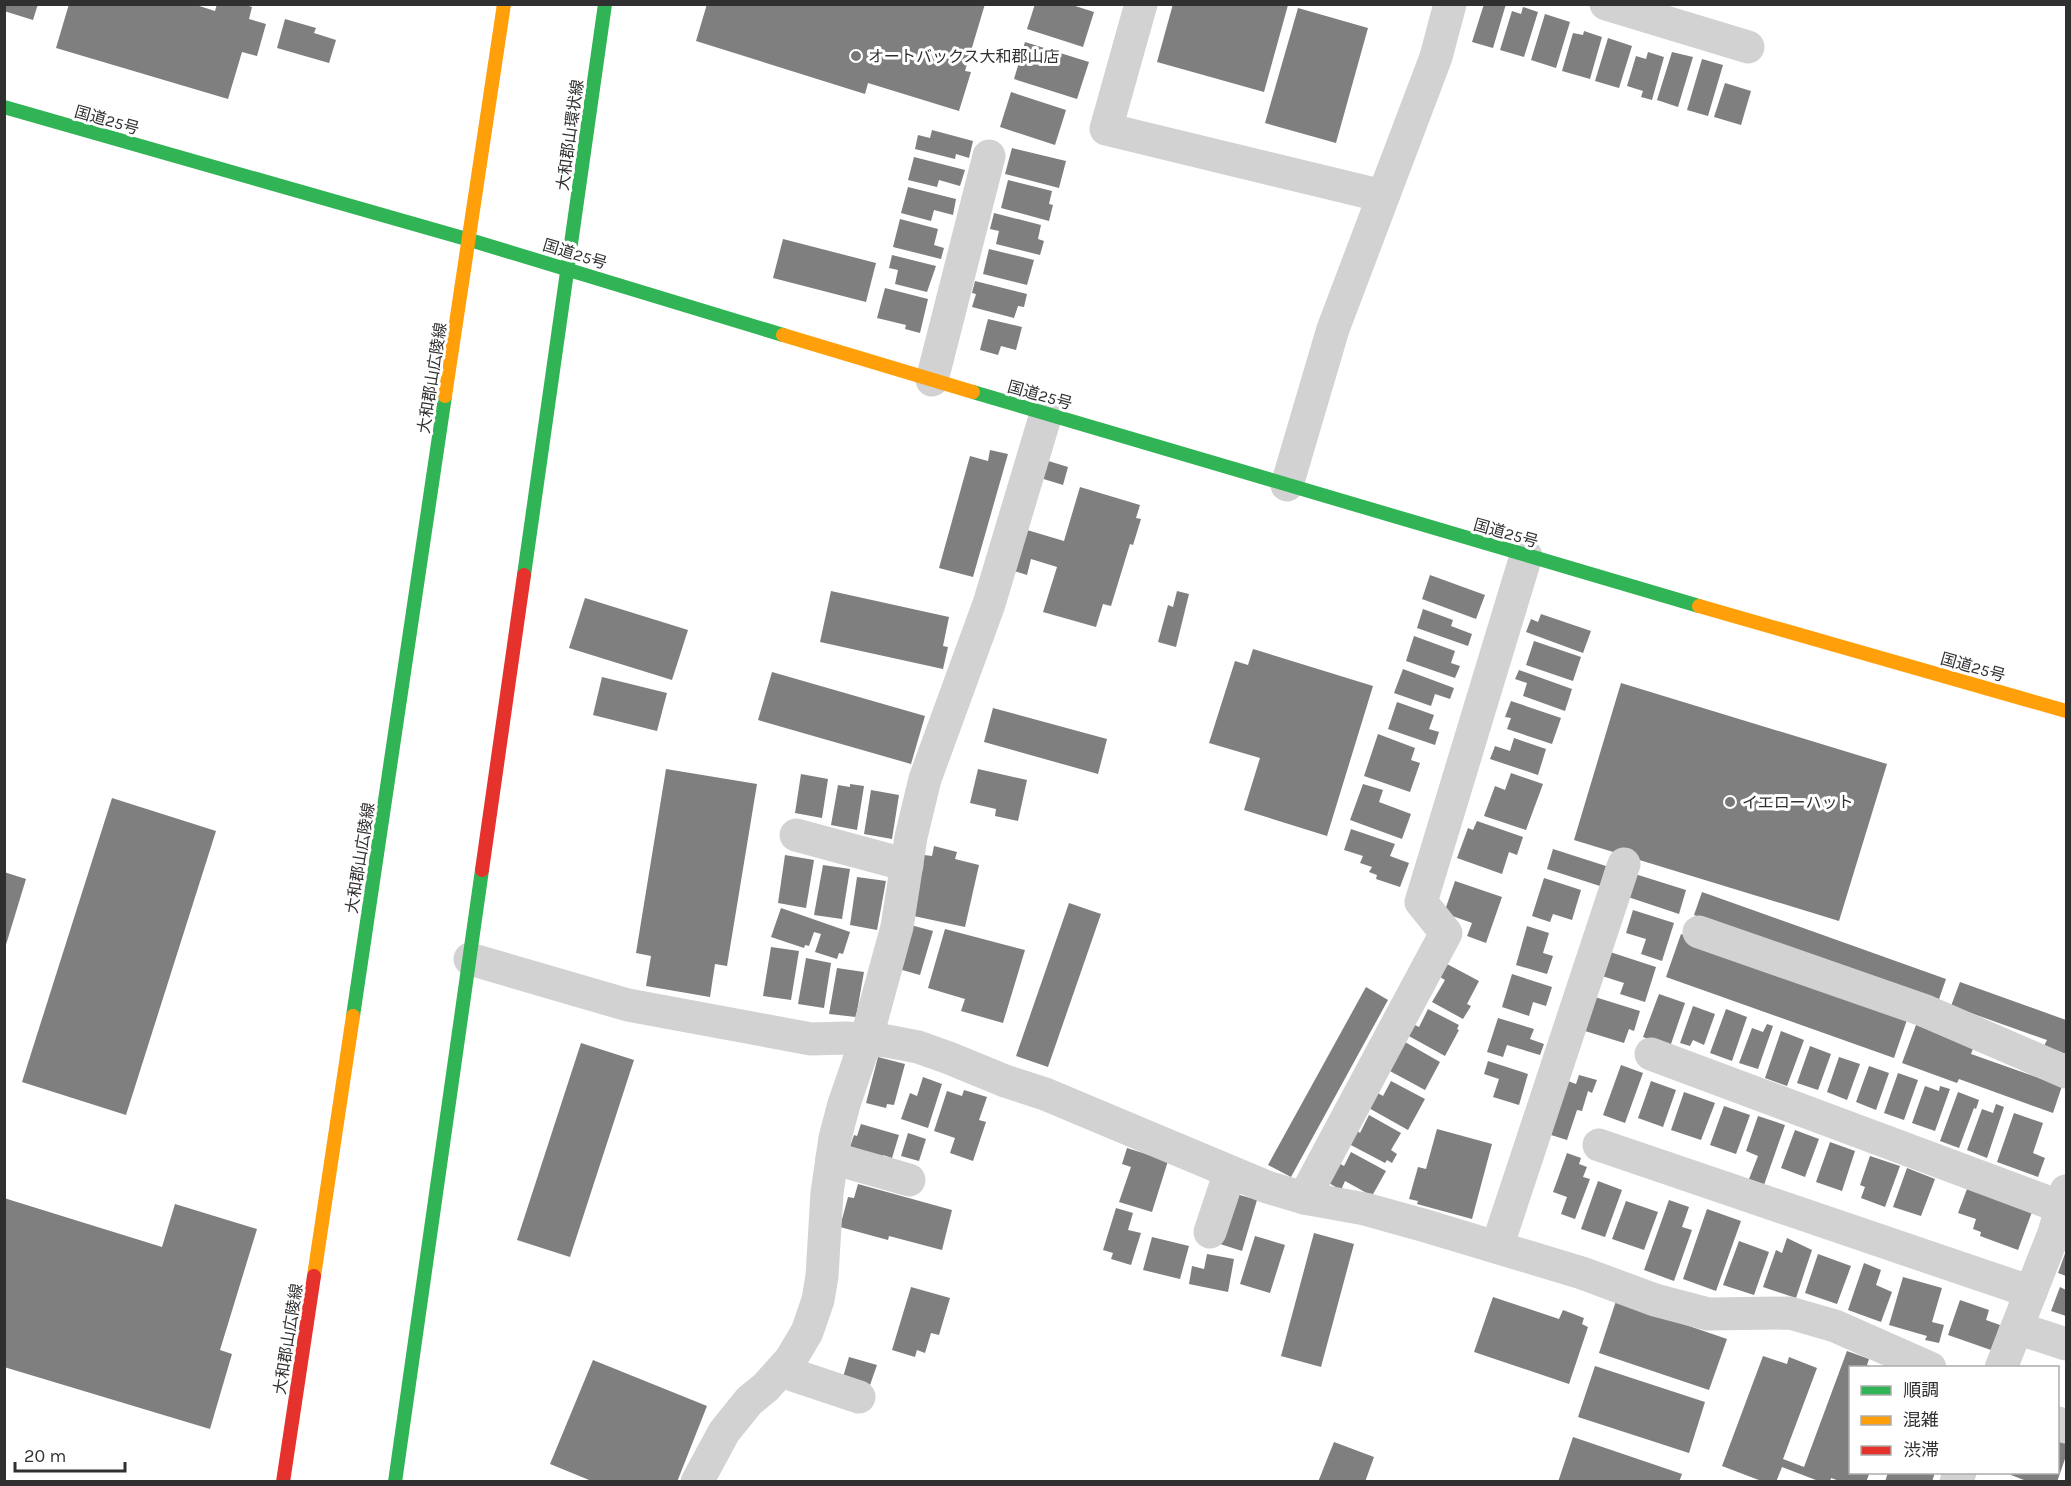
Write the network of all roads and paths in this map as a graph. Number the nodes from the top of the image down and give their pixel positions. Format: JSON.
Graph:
{"nodes":[{"id":1,"x":504,"y":4,"type":"edge"},
{"id":2,"x":605,"y":4,"type":"edge"},
{"id":3,"x":1141,"y":4,"type":"edge"},
{"id":4,"x":1450,"y":4,"type":"edge"},
{"id":5,"x":1606,"y":4,"type":"edge"},
{"id":6,"x":1748,"y":46,"type":"dead end"},
{"id":7,"x":4,"y":107,"type":"edge"},
{"id":8,"x":989,"y":156,"type":"dead end"},
{"id":9,"x":1383,"y":196,"type":"junction"},
{"id":10,"x":470,"y":240,"type":"junction"},
{"id":11,"x":569,"y":270,"type":"junction"},
{"id":12,"x":932,"y":380,"type":"junction"},
{"id":13,"x":1046,"y":414,"type":"junction"},
{"id":14,"x":1287,"y":485,"type":"junction"},
{"id":15,"x":1526,"y":556,"type":"junction"},
{"id":16,"x":2067,"y":711,"type":"edge"},
{"id":17,"x":796,"y":835,"type":"dead end"},
{"id":18,"x":1624,"y":864,"type":"dead end"},
{"id":19,"x":907,"y":865,"type":"junction"},
{"id":20,"x":1699,"y":932,"type":"dead end"},
{"id":21,"x":470,"y":959,"type":"junction"},
{"id":22,"x":866,"y":1040,"type":"junction"},
{"id":23,"x":1651,"y":1054,"type":"dead end"},
{"id":24,"x":2067,"y":1072,"type":"edge"},
{"id":25,"x":1599,"y":1145,"type":"dead end"},
{"id":26,"x":832,"y":1158,"type":"junction"},
{"id":27,"x":1230,"y":1172,"type":"junction"},
{"id":28,"x":909,"y":1180,"type":"dead end"},
{"id":29,"x":1304,"y":1198,"type":"junction"},
{"id":30,"x":2063,"y":1213,"type":"edge"},
{"id":31,"x":1210,"y":1232,"type":"dead end"},
{"id":32,"x":1497,"y":1247,"type":"junction"},
{"id":33,"x":2031,"y":1292,"type":"junction"},
{"id":34,"x":2017,"y":1328,"type":"junction"},
{"id":35,"x":2067,"y":1344,"type":"edge"},
{"id":36,"x":1925,"y":1366,"type":"edge"},
{"id":37,"x":2002,"y":1366,"type":"edge"},
{"id":38,"x":781,"y":1371,"type":"junction"},
{"id":39,"x":859,"y":1397,"type":"dead end"},
{"id":40,"x":284,"y":1482,"type":"edge"},
{"id":41,"x":395,"y":1482,"type":"edge"},
{"id":42,"x":697,"y":1482,"type":"edge"}],
"edges":[{"from":1,"to":10,"type":"main road"},
{"from":2,"to":11,"type":"main road","name":"大和郡山環状線"},
{"from":3,"to":9,"type":"street"},
{"from":4,"to":9,"type":"street"},
{"from":5,"to":6,"type":"street"},
{"from":7,"to":10,"type":"main road","name":"国道25号"},
{"from":8,"to":12,"type":"street"},
{"from":9,"to":14,"type":"street"},
{"from":10,"to":11,"type":"main road","name":"国道25号"},
{"from":10,"to":40,"type":"main road","name":"大和郡山広陵線"},
{"from":11,"to":12,"type":"main road","name":"国道25号"},
{"from":11,"to":21,"type":"main road"},
{"from":12,"to":13,"type":"main road","name":"国道25号"},
{"from":13,"to":14,"type":"main road","name":"国道25号"},
{"from":13,"to":19,"type":"street"},
{"from":14,"to":15,"type":"main road","name":"国道25号"},
{"from":15,"to":16,"type":"main road","name":"国道25号"},
{"from":15,"to":29,"type":"street"},
{"from":17,"to":19,"type":"street"},
{"from":18,"to":32,"type":"street"},
{"from":19,"to":22,"type":"street"},
{"from":20,"to":24,"type":"street"},
{"from":21,"to":22,"type":"street"},
{"from":21,"to":41,"type":"main road"},
{"from":22,"to":26,"type":"street"},
{"from":22,"to":27,"type":"street"},
{"from":23,"to":30,"type":"street"},
{"from":25,"to":33,"type":"street"},
{"from":26,"to":28,"type":"street"},
{"from":26,"to":38,"type":"street"},
{"from":27,"to":29,"type":"street"},
{"from":27,"to":31,"type":"street"},
{"from":29,"to":32,"type":"street"},
{"from":30,"to":33,"type":"street"},
{"from":32,"to":36,"type":"street"},
{"from":33,"to":34,"type":"street"},
{"from":34,"to":35,"type":"street"},
{"from":34,"to":37,"type":"street"},
{"from":38,"to":39,"type":"street"},
{"from":38,"to":42,"type":"street"}]}
